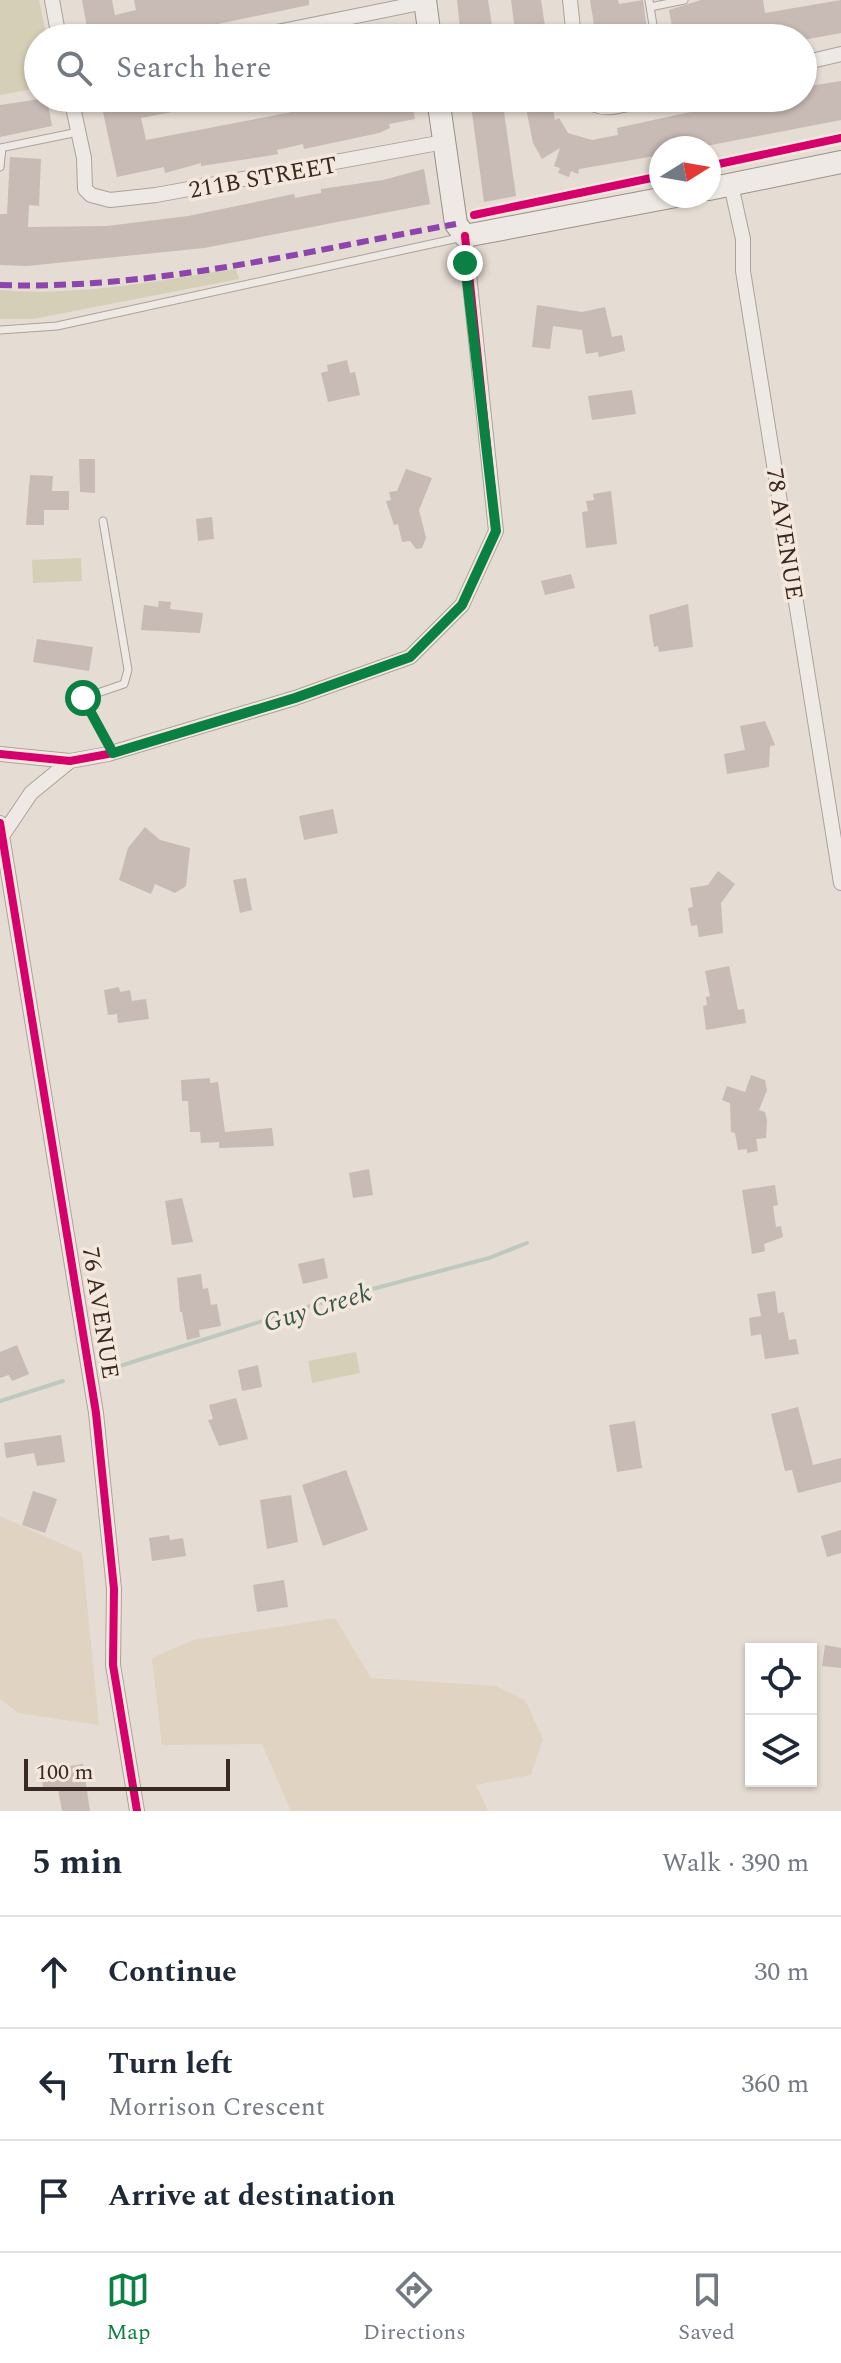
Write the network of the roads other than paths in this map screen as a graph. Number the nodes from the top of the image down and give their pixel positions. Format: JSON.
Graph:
{"nodes":[{"id":1,"x":52,"y":0,"type":"edge"},
{"id":2,"x":570,"y":0,"type":"edge"},
{"id":3,"x":684,"y":0,"type":"edge"},
{"id":4,"x":425,"y":1,"type":"edge"},
{"id":5,"x":650,"y":4,"type":"edge"},
{"id":6,"x":56,"y":24,"type":"edge"},
{"id":7,"x":315,"y":24,"type":"edge"},
{"id":8,"x":428,"y":24,"type":"edge"},
{"id":9,"x":573,"y":24,"type":"edge"},
{"id":10,"x":653,"y":24,"type":"edge"},
{"id":11,"x":841,"y":54,"type":"edge"},
{"id":12,"x":817,"y":60,"type":"edge"},
{"id":13,"x":74,"y":112,"type":"edge"},
{"id":14,"x":440,"y":112,"type":"edge"},
{"id":15,"x":78,"y":132,"type":"junction"},
{"id":16,"x":444,"y":142,"type":"junction"},
{"id":17,"x":1,"y":148,"type":"edge"},
{"id":18,"x":841,"y":162,"type":"edge"},
{"id":19,"x":0,"y":167,"type":"edge"},
{"id":20,"x":721,"y":187,"type":"edge"},
{"id":21,"x":721,"y":189,"type":"edge"},
{"id":22,"x":649,"y":201,"type":"edge"},
{"id":23,"x":465,"y":236,"type":"junction"},
{"id":24,"x":0,"y":330,"type":"edge"},
{"id":25,"x":103,"y":521,"type":"dead end"},
{"id":26,"x":113,"y":753,"type":"junction"},
{"id":27,"x":0,"y":754,"type":"edge"},
{"id":28,"x":70,"y":761,"type":"junction"},
{"id":29,"x":2,"y":828,"type":"edge"},
{"id":30,"x":841,"y":883,"type":"edge"},
{"id":31,"x":137,"y":1811,"type":"edge"}],
"edges":[{"from":1,"to":6,"type":"street"},
{"from":2,"to":9,"type":"street"},
{"from":3,"to":5,"type":"lane"},
{"from":4,"to":7,"type":"street"},
{"from":4,"to":8,"type":"street"},
{"from":5,"to":10,"type":"lane"},
{"from":11,"to":12,"type":"street"},
{"from":13,"to":15,"type":"street"},
{"from":14,"to":16,"type":"street"},
{"from":15,"to":16,"type":"street","name":"211B STREET"},
{"from":15,"to":17,"type":"lane"},
{"from":16,"to":23,"type":"street"},
{"from":17,"to":19,"type":"lane"},
{"from":18,"to":20,"type":"street"},
{"from":21,"to":30,"type":"street","name":"78 AVENUE"},
{"from":22,"to":23,"type":"street"},
{"from":23,"to":24,"type":"lane"},
{"from":23,"to":26,"type":"street"},
{"from":25,"to":26,"type":"lane"},
{"from":26,"to":28,"type":"street"},
{"from":27,"to":28,"type":"street"},
{"from":28,"to":29,"type":"street","name":"76 AVENUE"},
{"from":29,"to":31,"type":"street","name":"76 AVENUE"}]}
